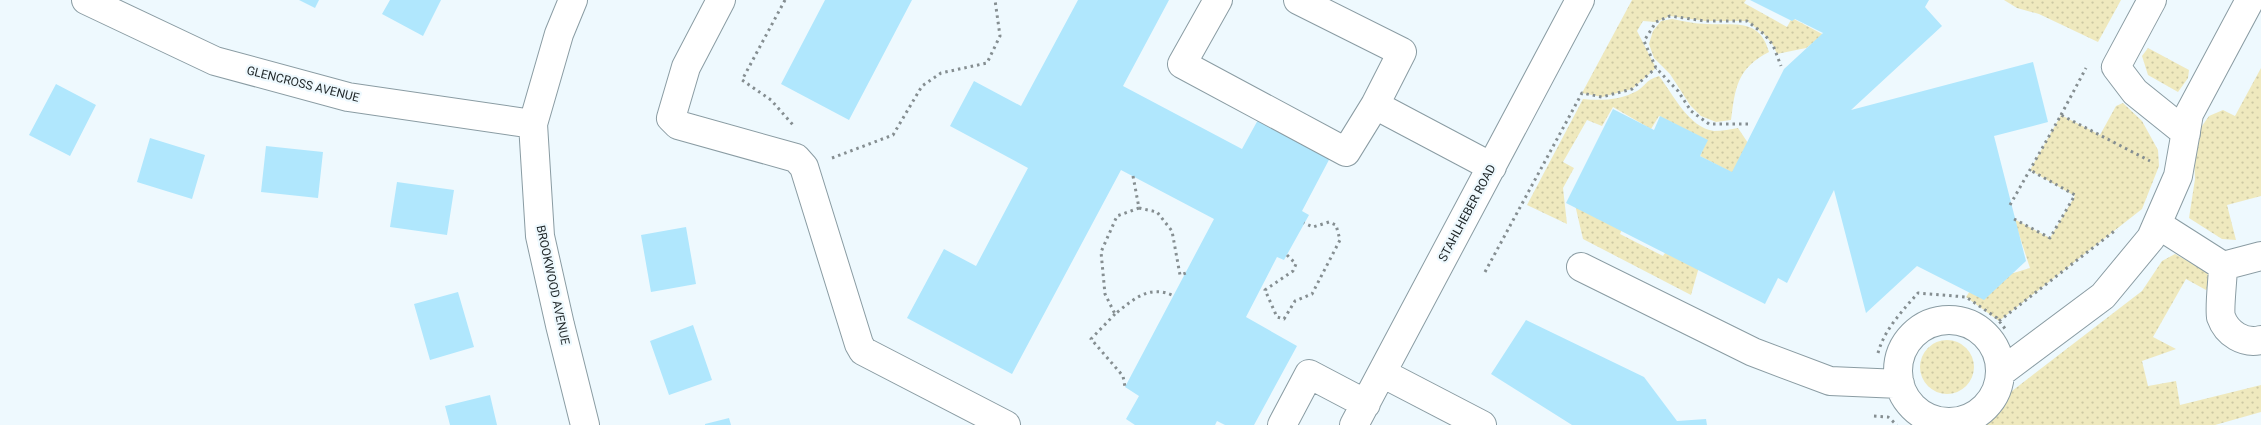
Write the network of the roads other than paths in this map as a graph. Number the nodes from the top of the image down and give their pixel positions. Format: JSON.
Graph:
{"nodes":[{"id":1,"x":86,"y":0,"type":"edge"},
{"id":2,"x":573,"y":0,"type":"edge"},
{"id":3,"x":721,"y":0,"type":"edge"},
{"id":4,"x":1218,"y":0,"type":"edge"},
{"id":5,"x":1298,"y":0,"type":"edge"},
{"id":6,"x":1580,"y":0,"type":"edge"},
{"id":7,"x":2152,"y":0,"type":"edge"},
{"id":8,"x":2250,"y":0,"type":"edge"},
{"id":9,"x":1375,"y":105,"type":"junction"},
{"id":10,"x":533,"y":124,"type":"junction"},
{"id":11,"x":2186,"y":133,"type":"junction"},
{"id":12,"x":1492,"y":167,"type":"junction"},
{"id":13,"x":2157,"y":224,"type":"junction"},
{"id":14,"x":2261,"y":256,"type":"edge"},
{"id":15,"x":2223,"y":266,"type":"junction"},
{"id":16,"x":1581,"y":267,"type":"dead end"},
{"id":17,"x":2261,"y":340,"type":"edge"},
{"id":18,"x":1382,"y":373,"type":"junction"},
{"id":19,"x":2000,"y":374,"type":"junction"},
{"id":20,"x":1900,"y":384,"type":"junction"},
{"id":21,"x":1360,"y":414,"type":"edge"},
{"id":22,"x":1959,"y":423,"type":"edge"},
{"id":23,"x":585,"y":425,"type":"edge"},
{"id":24,"x":1006,"y":425,"type":"edge"},
{"id":25,"x":1282,"y":425,"type":"edge"},
{"id":26,"x":1482,"y":425,"type":"edge"}],
"edges":[{"from":1,"to":10,"type":"street","name":"GLENCROSS AVENUE"},
{"from":2,"to":10,"type":"street","name":"BROOKWOOD AVENUE"},
{"from":3,"to":24,"type":"street"},
{"from":4,"to":9,"type":"street"},
{"from":5,"to":9,"type":"street"},
{"from":6,"to":12,"type":"street","name":"STAHLHEBER ROAD"},
{"from":7,"to":11,"type":"street"},
{"from":8,"to":11,"type":"street"},
{"from":9,"to":12,"type":"street"},
{"from":10,"to":23,"type":"street","name":"BROOKWOOD AVENUE"},
{"from":11,"to":13,"type":"street"},
{"from":12,"to":18,"type":"street","name":"STAHLHEBER ROAD"},
{"from":13,"to":15,"type":"street"},
{"from":13,"to":19,"type":"street"},
{"from":14,"to":15,"type":"street"},
{"from":15,"to":17,"type":"street"},
{"from":16,"to":20,"type":"street"},
{"from":18,"to":21,"type":"street","name":"STAHLHEBER ROAD"},
{"from":18,"to":26,"type":"street"},
{"from":19,"to":20,"type":"street"},
{"from":19,"to":22,"type":"street"},
{"from":20,"to":22,"type":"street"},
{"from":21,"to":25,"type":"street"}]}
